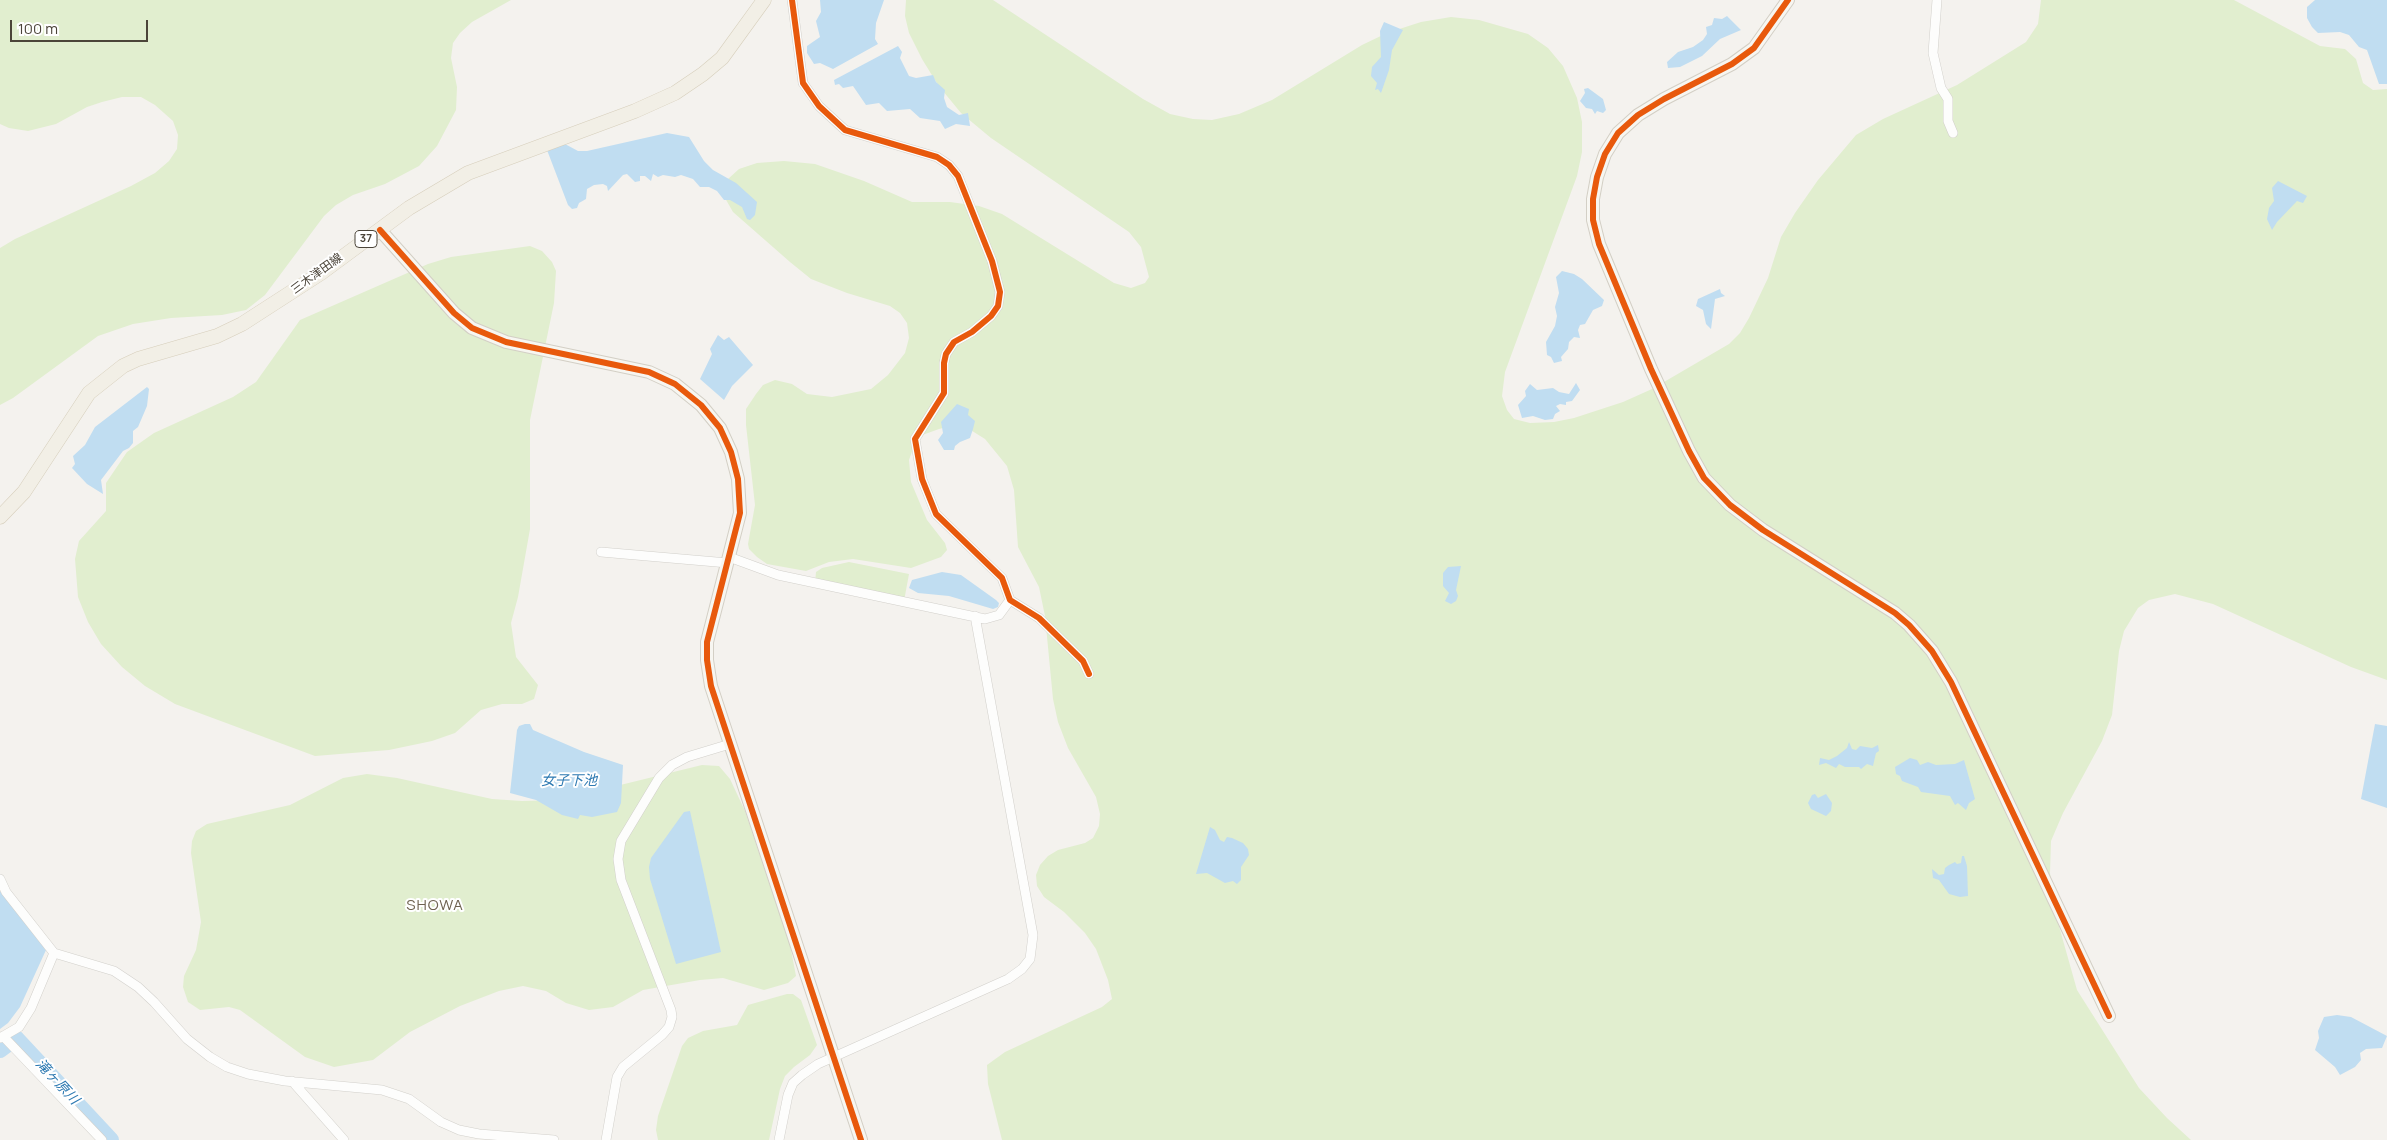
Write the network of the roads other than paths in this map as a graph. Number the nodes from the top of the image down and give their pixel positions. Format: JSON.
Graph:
{"nodes":[{"id":1,"x":764,"y":0,"type":"edge"},
{"id":2,"x":792,"y":0,"type":"edge"},
{"id":3,"x":1788,"y":0,"type":"edge"},
{"id":4,"x":1937,"y":0,"type":"edge"},
{"id":5,"x":1953,"y":133,"type":"dead end"},
{"id":6,"x":380,"y":230,"type":"junction"},
{"id":7,"x":0,"y":517,"type":"edge"},
{"id":8,"x":601,"y":552,"type":"dead end"},
{"id":9,"x":728,"y":560,"type":"junction"},
{"id":10,"x":1010,"y":600,"type":"junction"},
{"id":11,"x":975,"y":616,"type":"junction"},
{"id":12,"x":1089,"y":674,"type":"dead end"},
{"id":13,"x":730,"y":744,"type":"junction"},
{"id":14,"x":0,"y":880,"type":"edge"},
{"id":15,"x":54,"y":953,"type":"junction"},
{"id":16,"x":2110,"y":1016,"type":"dead end"},
{"id":17,"x":3,"y":1038,"type":"edge"},
{"id":18,"x":835,"y":1058,"type":"junction"},
{"id":19,"x":292,"y":1081,"type":"junction"},
{"id":20,"x":102,"y":1140,"type":"edge"},
{"id":21,"x":344,"y":1140,"type":"edge"},
{"id":22,"x":554,"y":1140,"type":"edge"},
{"id":23,"x":606,"y":1140,"type":"edge"},
{"id":24,"x":779,"y":1140,"type":"edge"},
{"id":25,"x":861,"y":1140,"type":"edge"}],
"edges":[{"from":1,"to":6,"type":"main road","name":"三木津田線","number":"37"},
{"from":2,"to":10,"type":"street"},
{"from":3,"to":16,"type":"street"},
{"from":4,"to":5,"type":"street"},
{"from":6,"to":7,"type":"main road","name":"三木津田線","number":"37"},
{"from":6,"to":9,"type":"street"},
{"from":8,"to":9,"type":"street"},
{"from":9,"to":11,"type":"street"},
{"from":9,"to":13,"type":"street"},
{"from":10,"to":11,"type":"street"},
{"from":10,"to":12,"type":"street"},
{"from":11,"to":18,"type":"street"},
{"from":13,"to":18,"type":"street"},
{"from":13,"to":23,"type":"street"},
{"from":14,"to":15,"type":"street"},
{"from":15,"to":17,"type":"street"},
{"from":15,"to":19,"type":"street"},
{"from":17,"to":20,"type":"street"},
{"from":18,"to":24,"type":"street"},
{"from":18,"to":25,"type":"street"},
{"from":19,"to":21,"type":"street"},
{"from":19,"to":22,"type":"street"}]}
